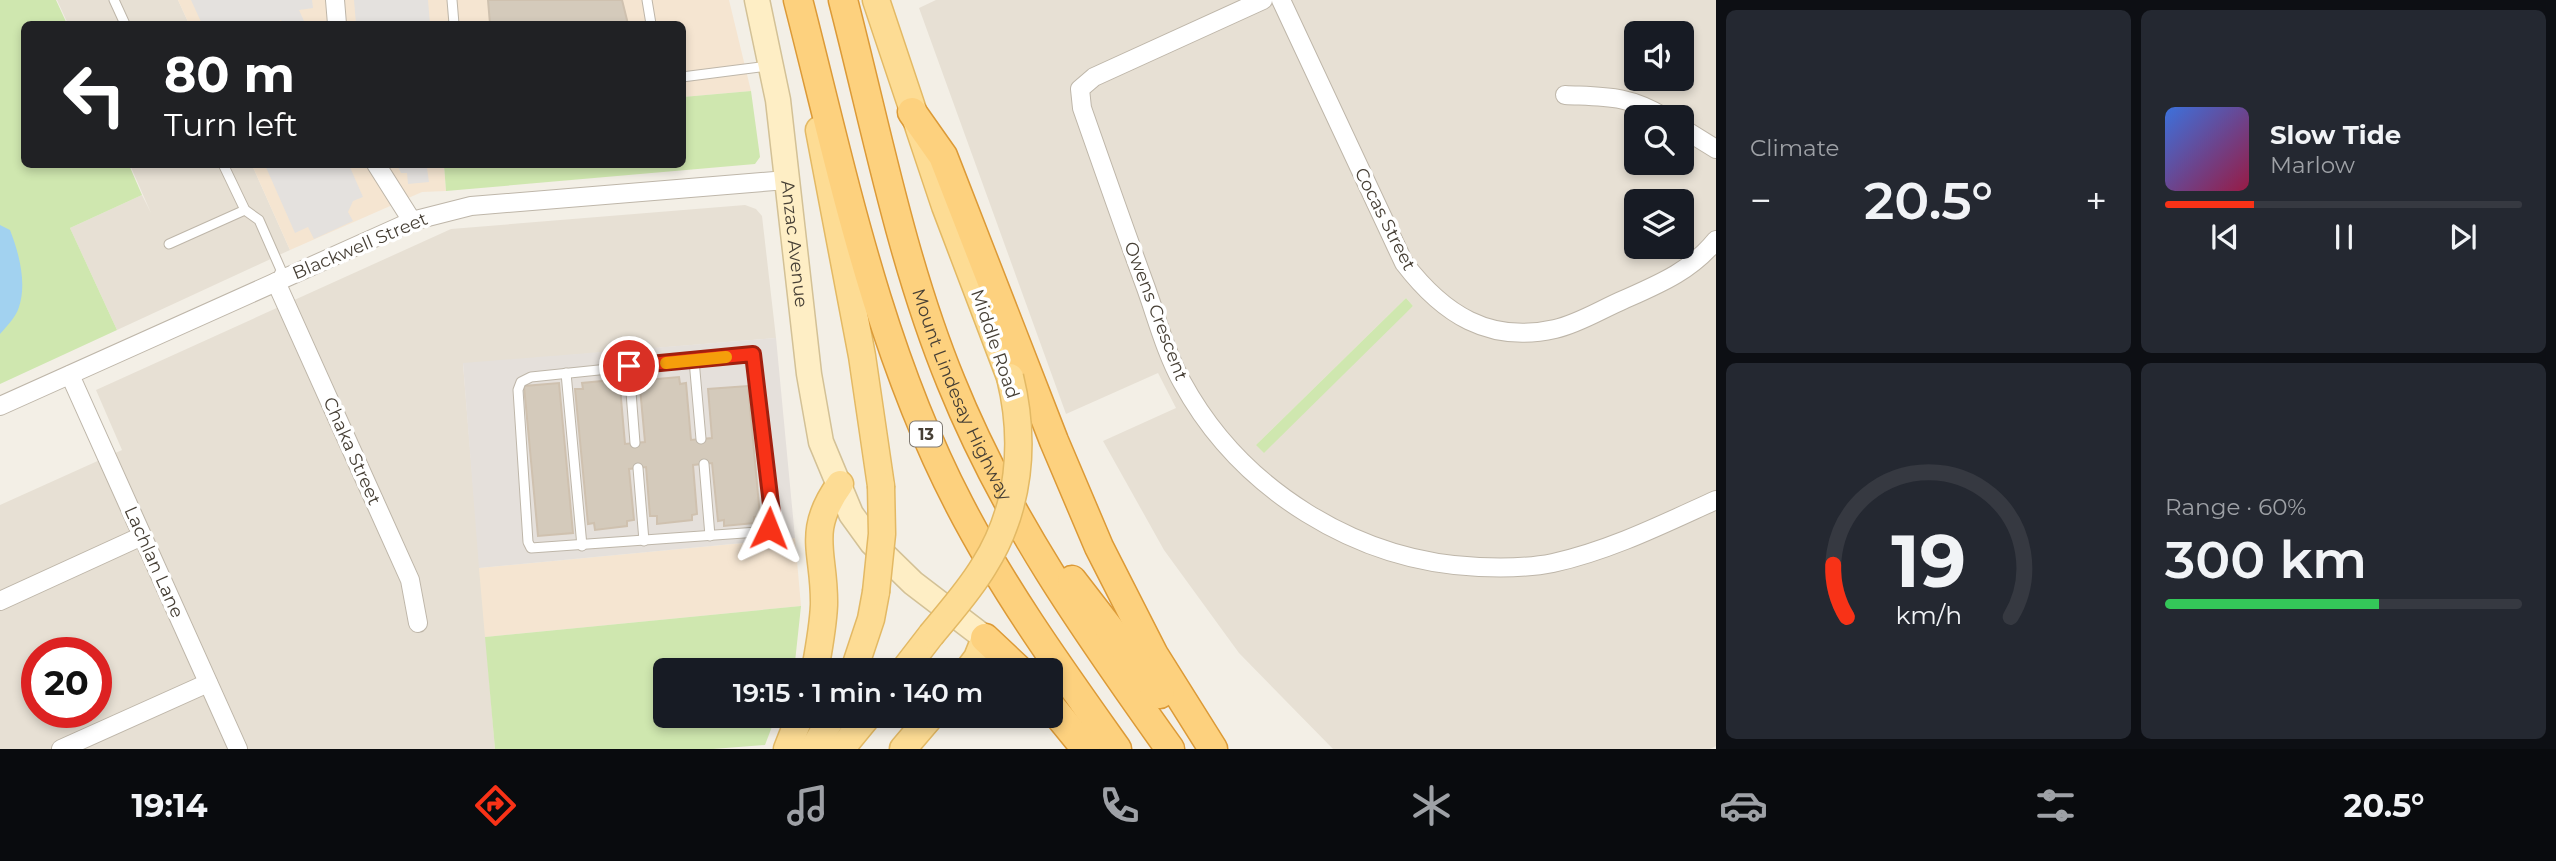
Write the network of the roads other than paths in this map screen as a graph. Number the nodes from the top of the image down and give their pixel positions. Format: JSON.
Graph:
{"nodes":[{"id":1,"x":114,"y":0,"type":"edge"},
{"id":2,"x":335,"y":0,"type":"edge"},
{"id":3,"x":452,"y":0,"type":"edge"},
{"id":4,"x":647,"y":0,"type":"edge"},
{"id":5,"x":757,"y":0,"type":"edge"},
{"id":6,"x":798,"y":0,"type":"edge"},
{"id":7,"x":843,"y":0,"type":"edge"},
{"id":8,"x":877,"y":0,"type":"edge"},
{"id":9,"x":1263,"y":0,"type":"edge"},
{"id":10,"x":1281,"y":0,"type":"edge"},
{"id":11,"x":124,"y":21,"type":"edge"},
{"id":12,"x":337,"y":21,"type":"edge"},
{"id":13,"x":454,"y":21,"type":"edge"},
{"id":14,"x":650,"y":21,"type":"edge"},
{"id":15,"x":772,"y":65,"type":"junction"},
{"id":16,"x":686,"y":76,"type":"edge"},
{"id":17,"x":819,"y":81,"type":"junction"},
{"id":18,"x":1565,"y":95,"type":"dead end"},
{"id":19,"x":1641,"y":105,"type":"edge"},
{"id":20,"x":912,"y":112,"type":"junction"},
{"id":21,"x":1694,"y":135,"type":"edge"},
{"id":22,"x":1716,"y":149,"type":"edge"},
{"id":23,"x":225,"y":168,"type":"edge"},
{"id":24,"x":379,"y":168,"type":"edge"},
{"id":25,"x":787,"y":180,"type":"junction"},
{"id":26,"x":245,"y":210,"type":"junction"},
{"id":27,"x":412,"y":221,"type":"junction"},
{"id":28,"x":1716,"y":240,"type":"edge"},
{"id":29,"x":169,"y":244,"type":"dead end"},
{"id":30,"x":276,"y":282,"type":"junction"},
{"id":31,"x":694,"y":360,"type":"junction"},
{"id":32,"x":629,"y":366,"type":"junction"},
{"id":33,"x":566,"y":373,"type":"junction"},
{"id":34,"x":70,"y":374,"type":"junction"},
{"id":35,"x":0,"y":406,"type":"edge"},
{"id":36,"x":701,"y":439,"type":"dead end"},
{"id":37,"x":635,"y":443,"type":"dead end"},
{"id":38,"x":704,"y":464,"type":"dead end"},
{"id":39,"x":638,"y":468,"type":"dead end"},
{"id":40,"x":840,"y":484,"type":"junction"},
{"id":41,"x":1716,"y":500,"type":"edge"},
{"id":42,"x":142,"y":536,"type":"junction"},
{"id":43,"x":710,"y":536,"type":"junction"},
{"id":44,"x":644,"y":541,"type":"junction"},
{"id":45,"x":1030,"y":544,"type":"junction"},
{"id":46,"x":582,"y":546,"type":"junction"},
{"id":47,"x":0,"y":601,"type":"edge"},
{"id":48,"x":418,"y":623,"type":"dead end"},
{"id":49,"x":985,"y":638,"type":"junction"},
{"id":50,"x":817,"y":658,"type":"edge"},
{"id":51,"x":858,"y":658,"type":"edge"},
{"id":52,"x":913,"y":658,"type":"edge"},
{"id":53,"x":977,"y":658,"type":"edge"},
{"id":54,"x":1006,"y":658,"type":"edge"},
{"id":55,"x":208,"y":682,"type":"junction"},
{"id":56,"x":1063,"y":721,"type":"edge"},
{"id":57,"x":795,"y":728,"type":"edge"},
{"id":58,"x":826,"y":728,"type":"edge"},
{"id":59,"x":858,"y":728,"type":"edge"},
{"id":60,"x":921,"y":728,"type":"edge"},
{"id":61,"x":61,"y":749,"type":"edge"},
{"id":62,"x":238,"y":749,"type":"edge"},
{"id":63,"x":787,"y":749,"type":"edge"},
{"id":64,"x":813,"y":749,"type":"edge"},
{"id":65,"x":841,"y":749,"type":"edge"},
{"id":66,"x":903,"y":749,"type":"edge"},
{"id":67,"x":1086,"y":749,"type":"edge"},
{"id":68,"x":1117,"y":749,"type":"edge"},
{"id":69,"x":1170,"y":749,"type":"edge"},
{"id":70,"x":1203,"y":749,"type":"edge"},
{"id":71,"x":1213,"y":749,"type":"edge"}],
"edges":[{"from":1,"to":11,"type":"lane"},
{"from":2,"to":12,"type":"street"},
{"from":3,"to":13,"type":"lane"},
{"from":4,"to":14,"type":"lane"},
{"from":5,"to":15,"type":"main road","name":"Anzac Avenue"},
{"from":6,"to":17,"type":"highway","number":"13"},
{"from":7,"to":45,"type":"highway","name":"Mount Lindesay Highway","number":"13"},
{"from":8,"to":20,"type":"main road","name":"Middle Road"},
{"from":9,"to":41,"type":"street","name":"Owens Crescent"},
{"from":10,"to":28,"type":"street","name":"Cocas Street"},
{"from":15,"to":16,"type":"lane"},
{"from":15,"to":25,"type":"main road","name":"Anzac Avenue"},
{"from":17,"to":51,"type":"main road","bridge":true},
{"from":17,"to":68,"type":"highway","number":"13"},
{"from":18,"to":19,"type":"street"},
{"from":20,"to":52,"type":"main road","name":"Middle Road","bridge":true},
{"from":20,"to":71,"type":"highway"},
{"from":21,"to":22,"type":"street"},
{"from":23,"to":26,"type":"lane"},
{"from":24,"to":27,"type":"street"},
{"from":25,"to":27,"type":"street","name":"Blackwell Street"},
{"from":25,"to":40,"type":"main road","name":"Anzac Avenue"},
{"from":26,"to":29,"type":"lane"},
{"from":26,"to":30,"type":"lane"},
{"from":27,"to":30,"type":"street","name":"Blackwell Street"},
{"from":30,"to":34,"type":"street","name":"Blackwell Street"},
{"from":30,"to":48,"type":"street","name":"Chaka Street"},
{"from":31,"to":32,"type":"lane"},
{"from":31,"to":36,"type":"lane"},
{"from":31,"to":43,"type":"lane"},
{"from":32,"to":33,"type":"lane"},
{"from":32,"to":37,"type":"lane"},
{"from":33,"to":46,"type":"lane"},
{"from":33,"to":46,"type":"lane"},
{"from":34,"to":35,"type":"street","name":"Blackwell Street"},
{"from":34,"to":42,"type":"street","name":"Lachlan Lane"},
{"from":38,"to":43,"type":"lane"},
{"from":39,"to":44,"type":"lane"},
{"from":40,"to":49,"type":"main road","name":"Anzac Avenue"},
{"from":40,"to":50,"type":"main road"},
{"from":42,"to":47,"type":"street"},
{"from":42,"to":55,"type":"street","name":"Lachlan Lane"},
{"from":43,"to":44,"type":"lane"},
{"from":44,"to":46,"type":"lane"},
{"from":45,"to":69,"type":"highway","name":"Mount Lindesay Highway","number":"13"},
{"from":45,"to":70,"type":"highway"},
{"from":49,"to":53,"type":"main road"},
{"from":49,"to":54,"type":"highway"},
{"from":55,"to":61,"type":"street"},
{"from":55,"to":62,"type":"street","name":"Lachlan Lane"},
{"from":56,"to":67,"type":"highway"},
{"from":57,"to":63,"type":"main road"},
{"from":58,"to":64,"type":"main road"},
{"from":59,"to":65,"type":"main road"},
{"from":60,"to":66,"type":"main road"}]}
